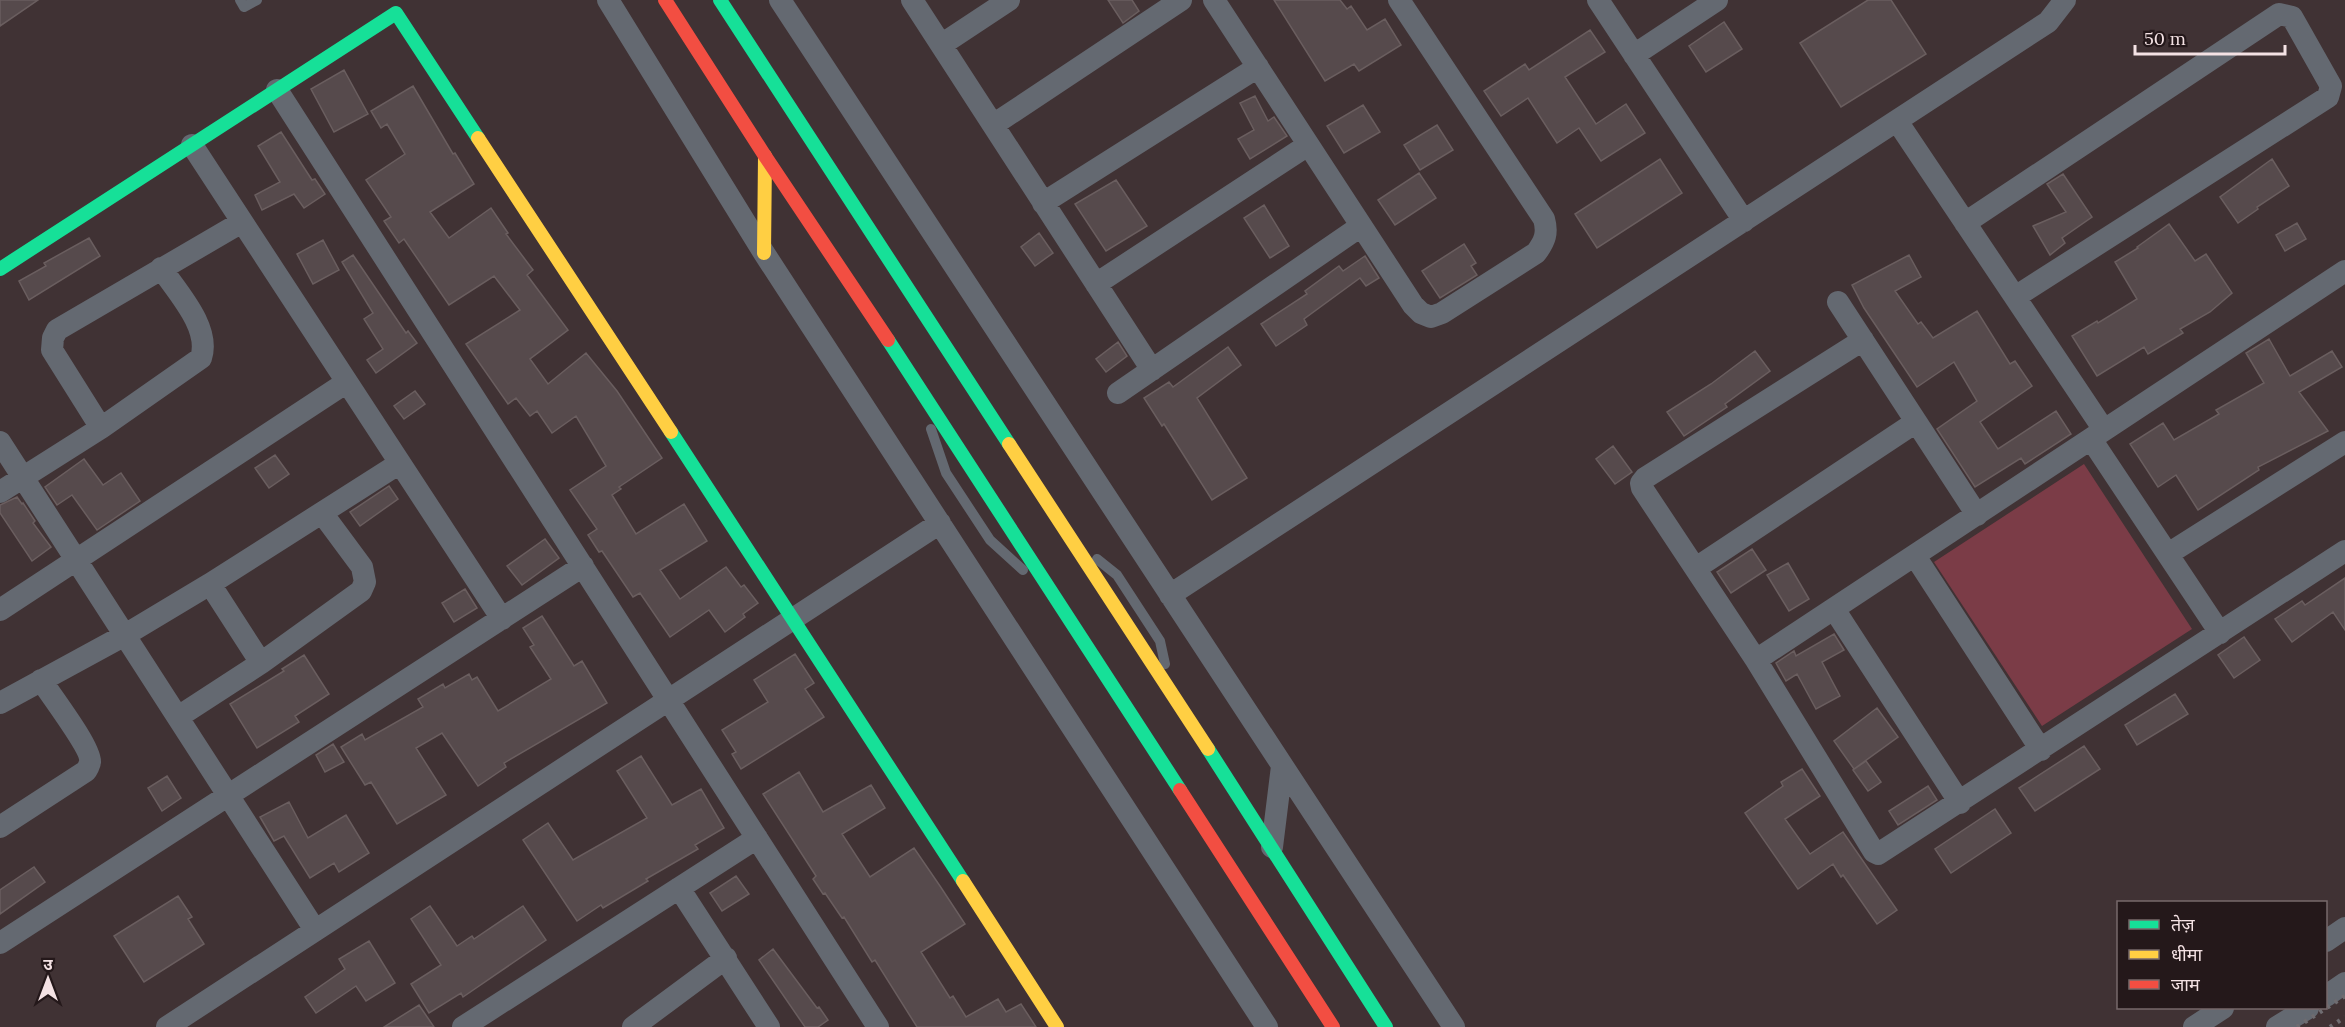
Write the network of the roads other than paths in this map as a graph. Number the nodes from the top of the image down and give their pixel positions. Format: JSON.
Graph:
{"nodes":[{"id":1,"x":240,"y":0,"type":"edge"},
{"id":2,"x":257,"y":0,"type":"edge"},
{"id":3,"x":608,"y":0,"type":"edge"},
{"id":4,"x":665,"y":0,"type":"edge"},
{"id":5,"x":720,"y":0,"type":"edge"},
{"id":6,"x":780,"y":0,"type":"edge"},
{"id":7,"x":912,"y":0,"type":"edge"},
{"id":8,"x":1009,"y":0,"type":"edge"},
{"id":9,"x":1181,"y":0,"type":"edge"},
{"id":10,"x":1214,"y":0,"type":"edge"},
{"id":11,"x":1399,"y":0,"type":"edge"},
{"id":12,"x":1598,"y":0,"type":"edge"},
{"id":13,"x":1717,"y":0,"type":"edge"},
{"id":14,"x":2065,"y":0,"type":"edge"},
{"id":15,"x":941,"y":45,"type":"junction"},
{"id":16,"x":1634,"y":55,"type":"junction"},
{"id":17,"x":1258,"y":67,"type":"junction"},
{"id":18,"x":277,"y":90,"type":"junction"},
{"id":19,"x":1897,"y":121,"type":"junction"},
{"id":20,"x":993,"y":125,"type":"junction"},
{"id":21,"x":192,"y":145,"type":"junction"},
{"id":22,"x":1308,"y":145,"type":"junction"},
{"id":23,"x":765,"y":156,"type":"junction"},
{"id":24,"x":1043,"y":203,"type":"junction"},
{"id":25,"x":1744,"y":221,"type":"junction"},
{"id":26,"x":242,"y":222,"type":"junction"},
{"id":27,"x":1965,"y":223,"type":"junction"},
{"id":28,"x":1361,"y":226,"type":"junction"},
{"id":29,"x":764,"y":253,"type":"junction"},
{"id":30,"x":0,"y":268,"type":"edge"},
{"id":31,"x":161,"y":268,"type":"junction"},
{"id":32,"x":2345,"y":271,"type":"edge"},
{"id":33,"x":1096,"y":284,"type":"junction"},
{"id":34,"x":2015,"y":297,"type":"junction"},
{"id":35,"x":1838,"y":302,"type":"dead end"},
{"id":36,"x":1863,"y":340,"type":"junction"},
{"id":37,"x":1152,"y":370,"type":"junction"},
{"id":38,"x":915,"y":380,"type":"junction"},
{"id":39,"x":347,"y":382,"type":"junction"},
{"id":40,"x":1118,"y":393,"type":"dead end"},
{"id":41,"x":1916,"y":422,"type":"junction"},
{"id":42,"x":101,"y":428,"type":"junction"},
{"id":43,"x":2098,"y":435,"type":"junction"},
{"id":44,"x":0,"y":442,"type":"edge"},
{"id":45,"x":2345,"y":442,"type":"edge"},
{"id":46,"x":400,"y":463,"type":"junction"},
{"id":47,"x":24,"y":479,"type":"junction"},
{"id":48,"x":0,"y":492,"type":"edge"},
{"id":49,"x":322,"y":513,"type":"junction"},
{"id":50,"x":1977,"y":515,"type":"junction"},
{"id":51,"x":940,"y":524,"type":"junction"},
{"id":52,"x":2345,"y":551,"type":"edge"},
{"id":53,"x":2168,"y":554,"type":"junction"},
{"id":54,"x":1915,"y":556,"type":"junction"},
{"id":55,"x":76,"y":560,"type":"junction"},
{"id":56,"x":583,"y":566,"type":"junction"},
{"id":57,"x":1696,"y":568,"type":"junction"},
{"id":58,"x":210,"y":584,"type":"junction"},
{"id":59,"x":1170,"y":595,"type":"junction"},
{"id":60,"x":1058,"y":602,"type":"junction"},
{"id":61,"x":1834,"y":609,"type":"junction"},
{"id":62,"x":0,"y":610,"type":"edge"},
{"id":63,"x":502,"y":619,"type":"junction"},
{"id":64,"x":794,"y":619,"type":"junction"},
{"id":65,"x":2220,"y":633,"type":"junction"},
{"id":66,"x":125,"y":635,"type":"junction"},
{"id":67,"x":1756,"y":660,"type":"junction"},
{"id":68,"x":261,"y":663,"type":"junction"},
{"id":69,"x":41,"y":680,"type":"junction"},
{"id":70,"x":669,"y":700,"type":"junction"},
{"id":71,"x":0,"y":703,"type":"edge"},
{"id":72,"x":178,"y":717,"type":"junction"},
{"id":73,"x":2041,"y":750,"type":"junction"},
{"id":74,"x":1282,"y":766,"type":"junction"},
{"id":75,"x":228,"y":795,"type":"junction"},
{"id":76,"x":1960,"y":803,"type":"junction"},
{"id":77,"x":0,"y":827,"type":"edge"},
{"id":78,"x":757,"y":837,"type":"junction"},
{"id":79,"x":1272,"y":848,"type":"junction"},
{"id":80,"x":679,"y":888,"type":"junction"},
{"id":81,"x":2345,"y":928,"type":"edge"},
{"id":82,"x":315,"y":930,"type":"junction"},
{"id":83,"x":2327,"y":939,"type":"edge"},
{"id":84,"x":0,"y":943,"type":"edge"},
{"id":85,"x":726,"y":958,"type":"junction"},
{"id":86,"x":2345,"y":983,"type":"edge"},
{"id":87,"x":2327,"y":995,"type":"edge"},
{"id":88,"x":2221,"y":1009,"type":"edge"},
{"id":89,"x":2306,"y":1009,"type":"edge"},
{"id":90,"x":657,"y":1021,"type":"edge"},
{"id":91,"x":167,"y":1027,"type":"edge"},
{"id":92,"x":463,"y":1027,"type":"edge"},
{"id":93,"x":633,"y":1027,"type":"edge"},
{"id":94,"x":769,"y":1027,"type":"edge"},
{"id":95,"x":879,"y":1027,"type":"edge"},
{"id":96,"x":1057,"y":1027,"type":"edge"},
{"id":97,"x":1267,"y":1027,"type":"edge"},
{"id":98,"x":1333,"y":1027,"type":"edge"},
{"id":99,"x":1386,"y":1027,"type":"edge"},
{"id":100,"x":1455,"y":1027,"type":"edge"},
{"id":101,"x":2194,"y":1027,"type":"edge"},
{"id":102,"x":2277,"y":1027,"type":"edge"}],
"edges":[{"from":1,"to":2,"type":"lane"},
{"from":3,"to":29,"type":"street"},
{"from":4,"to":23,"type":"street"},
{"from":5,"to":79,"type":"street"},
{"from":6,"to":59,"type":"street"},
{"from":7,"to":15,"type":"street"},
{"from":8,"to":15,"type":"street"},
{"from":9,"to":20,"type":"street"},
{"from":10,"to":17,"type":"street"},
{"from":11,"to":28,"type":"street"},
{"from":12,"to":16,"type":"street"},
{"from":13,"to":16,"type":"street"},
{"from":14,"to":19,"type":"street"},
{"from":15,"to":20,"type":"street"},
{"from":16,"to":25,"type":"street"},
{"from":17,"to":22,"type":"street"},
{"from":17,"to":24,"type":"street"},
{"from":18,"to":21,"type":"street"},
{"from":18,"to":56,"type":"street"},
{"from":18,"to":64,"type":"street"},
{"from":19,"to":25,"type":"street"},
{"from":19,"to":27,"type":"street"},
{"from":20,"to":24,"type":"street"},
{"from":21,"to":26,"type":"street"},
{"from":21,"to":30,"type":"street"},
{"from":22,"to":28,"type":"street"},
{"from":22,"to":33,"type":"street"},
{"from":23,"to":29,"type":"street"},
{"from":23,"to":38,"type":"street"},
{"from":24,"to":33,"type":"street"},
{"from":25,"to":59,"type":"street"},
{"from":26,"to":31,"type":"street"},
{"from":26,"to":39,"type":"street"},
{"from":27,"to":34,"type":"street"},
{"from":27,"to":34,"type":"street"},
{"from":28,"to":37,"type":"street"},
{"from":29,"to":51,"type":"street"},
{"from":31,"to":42,"type":"street"},
{"from":31,"to":42,"type":"street"},
{"from":32,"to":43,"type":"street"},
{"from":33,"to":37,"type":"street"},
{"from":34,"to":43,"type":"street"},
{"from":35,"to":36,"type":"street"},
{"from":36,"to":41,"type":"street"},
{"from":36,"to":57,"type":"street"},
{"from":37,"to":40,"type":"street"},
{"from":38,"to":60,"type":"street"},
{"from":38,"to":60,"type":"lane"},
{"from":39,"to":46,"type":"street"},
{"from":39,"to":55,"type":"street"},
{"from":41,"to":50,"type":"street"},
{"from":41,"to":57,"type":"street"},
{"from":42,"to":47,"type":"street"},
{"from":43,"to":50,"type":"street"},
{"from":43,"to":53,"type":"street"},
{"from":44,"to":47,"type":"street"},
{"from":45,"to":53,"type":"street"},
{"from":46,"to":49,"type":"street"},
{"from":46,"to":63,"type":"street"},
{"from":47,"to":48,"type":"street"},
{"from":47,"to":55,"type":"street"},
{"from":49,"to":58,"type":"street"},
{"from":49,"to":68,"type":"street"},
{"from":50,"to":54,"type":"street"},
{"from":51,"to":64,"type":"street"},
{"from":51,"to":97,"type":"street"},
{"from":52,"to":65,"type":"street"},
{"from":53,"to":65,"type":"street"},
{"from":54,"to":61,"type":"street"},
{"from":54,"to":73,"type":"street"},
{"from":55,"to":62,"type":"street"},
{"from":55,"to":66,"type":"street"},
{"from":56,"to":63,"type":"street"},
{"from":56,"to":70,"type":"street"},
{"from":57,"to":67,"type":"street"},
{"from":58,"to":66,"type":"street"},
{"from":58,"to":68,"type":"street"},
{"from":59,"to":74,"type":"street"},
{"from":60,"to":98,"type":"street"},
{"from":61,"to":67,"type":"street"},
{"from":61,"to":76,"type":"street"},
{"from":63,"to":75,"type":"street"},
{"from":64,"to":70,"type":"street"},
{"from":64,"to":96,"type":"street"},
{"from":65,"to":73,"type":"street"},
{"from":66,"to":69,"type":"street"},
{"from":66,"to":72,"type":"street"},
{"from":67,"to":76,"type":"street"},
{"from":68,"to":72,"type":"street"},
{"from":69,"to":71,"type":"street"},
{"from":69,"to":77,"type":"street"},
{"from":70,"to":78,"type":"street"},
{"from":70,"to":82,"type":"street"},
{"from":72,"to":75,"type":"street"},
{"from":73,"to":76,"type":"street"},
{"from":74,"to":79,"type":"street"},
{"from":74,"to":100,"type":"street"},
{"from":75,"to":82,"type":"street"},
{"from":75,"to":84,"type":"street"},
{"from":78,"to":80,"type":"street"},
{"from":78,"to":95,"type":"street"},
{"from":79,"to":99,"type":"street"},
{"from":80,"to":85,"type":"street"},
{"from":80,"to":92,"type":"street"},
{"from":81,"to":83,"type":"street"},
{"from":82,"to":91,"type":"street"},
{"from":85,"to":90,"type":"street"},
{"from":85,"to":94,"type":"street"},
{"from":86,"to":87,"type":"street"},
{"from":88,"to":101,"type":"street"},
{"from":89,"to":102,"type":"street"},
{"from":90,"to":93,"type":"street"}]}
